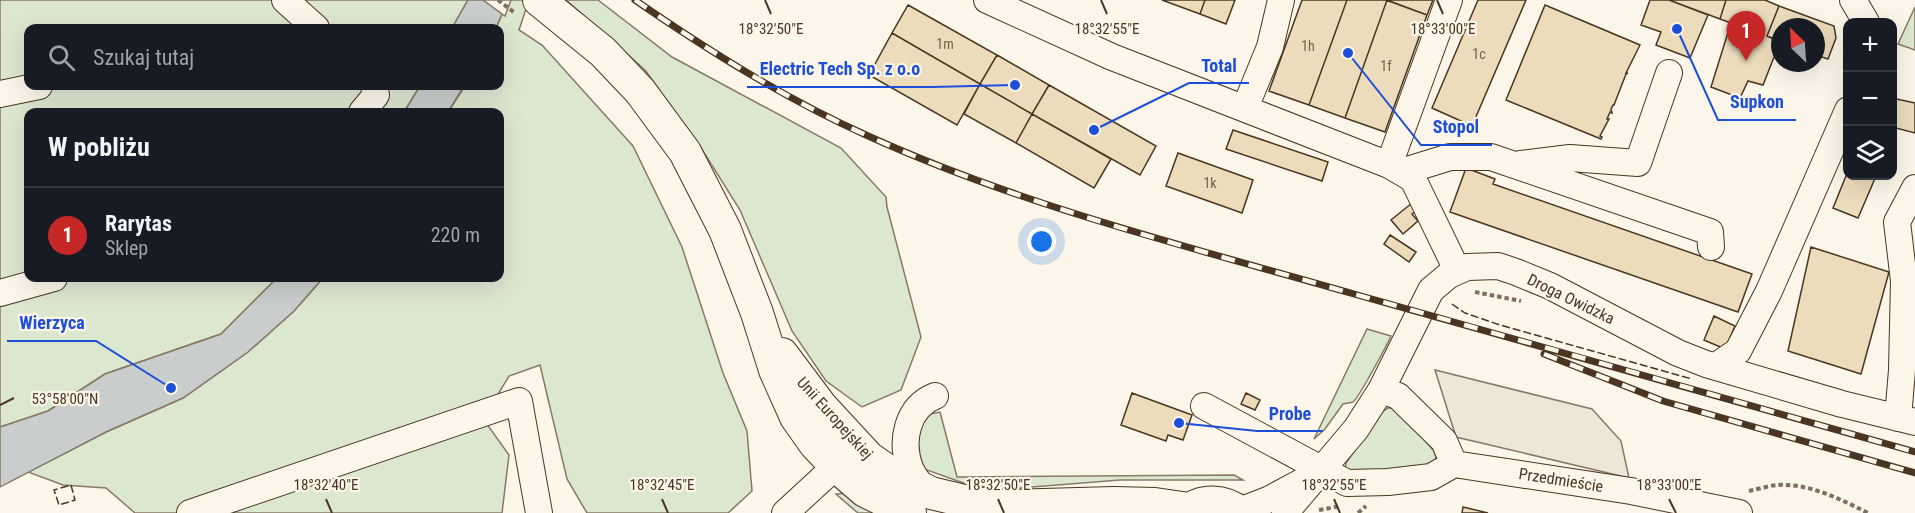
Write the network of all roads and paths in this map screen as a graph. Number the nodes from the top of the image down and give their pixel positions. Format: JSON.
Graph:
{"nodes":[{"id":1,"x":285,"y":0,"type":"edge"},
{"id":2,"x":498,"y":0,"type":"edge"},
{"id":3,"x":987,"y":0,"type":"edge"},
{"id":4,"x":1281,"y":0,"type":"edge"},
{"id":5,"x":1449,"y":0,"type":"edge"},
{"id":6,"x":1853,"y":0,"type":"edge"},
{"id":7,"x":528,"y":7,"type":"edge"},
{"id":8,"x":1864,"y":18,"type":"edge"},
{"id":9,"x":309,"y":24,"type":"edge"},
{"id":10,"x":1669,"y":73,"type":"dead end"},
{"id":11,"x":24,"y":89,"type":"edge"},
{"id":12,"x":375,"y":90,"type":"edge"},
{"id":13,"x":0,"y":94,"type":"edge"},
{"id":14,"x":365,"y":108,"type":"edge"},
{"id":15,"x":1245,"y":108,"type":"junction"},
{"id":16,"x":1843,"y":121,"type":"edge"},
{"id":17,"x":1514,"y":165,"type":"junction"},
{"id":18,"x":1395,"y":168,"type":"junction"},
{"id":19,"x":1915,"y":188,"type":"edge"},
{"id":20,"x":1711,"y":247,"type":"dead end"},
{"id":21,"x":1457,"y":270,"type":"junction"},
{"id":22,"x":40,"y":282,"type":"edge"},
{"id":23,"x":0,"y":293,"type":"edge"},
{"id":24,"x":1909,"y":321,"type":"edge"},
{"id":25,"x":1716,"y":366,"type":"junction"},
{"id":26,"x":1381,"y":390,"type":"junction"},
{"id":27,"x":935,"y":396,"type":"dead end"},
{"id":28,"x":1204,"y":406,"type":"dead end"},
{"id":29,"x":1906,"y":420,"type":"edge"},
{"id":30,"x":846,"y":456,"type":"junction"},
{"id":31,"x":1454,"y":464,"type":"junction"},
{"id":32,"x":1322,"y":470,"type":"junction"},
{"id":33,"x":916,"y":501,"type":"edge"},
{"id":34,"x":1742,"y":503,"type":"edge"},
{"id":35,"x":1187,"y":511,"type":"edge"},
{"id":36,"x":1240,"y":512,"type":"edge"},
{"id":37,"x":190,"y":513,"type":"edge"},
{"id":38,"x":539,"y":513,"type":"edge"},
{"id":39,"x":785,"y":513,"type":"edge"},
{"id":40,"x":1285,"y":513,"type":"edge"},
{"id":41,"x":1868,"y":513,"type":"edge"}],
"edges":[{"from":1,"to":9,"type":"street"},
{"from":2,"to":7,"type":"path"},
{"from":3,"to":15,"type":"street"},
{"from":4,"to":15,"type":"street"},
{"from":5,"to":18,"type":"street"},
{"from":6,"to":8,"type":"street"},
{"from":7,"to":30,"type":"main road","name":"Unii Europejskiej"},
{"from":10,"to":17,"type":"street"},
{"from":11,"to":13,"type":"street"},
{"from":12,"to":14,"type":"street"},
{"from":15,"to":18,"type":"street"},
{"from":16,"to":25,"type":"street"},
{"from":17,"to":18,"type":"street"},
{"from":17,"to":20,"type":"street"},
{"from":18,"to":21,"type":"street"},
{"from":19,"to":24,"type":"street"},
{"from":21,"to":25,"type":"street","name":"Droga Owidzka"},
{"from":21,"to":26,"type":"street","name":"Droga Owidzka"},
{"from":22,"to":23,"type":"street"},
{"from":24,"to":29,"type":"street"},
{"from":25,"to":29,"type":"street","name":"Droga Owidzka"},
{"from":26,"to":31,"type":"street"},
{"from":26,"to":32,"type":"street","name":"Droga Owidzka"},
{"from":27,"to":33,"type":"street"},
{"from":28,"to":32,"type":"street"},
{"from":30,"to":33,"type":"main road","name":"Unii Europejskiej"},
{"from":30,"to":39,"type":"street"},
{"from":31,"to":32,"type":"street"},
{"from":31,"to":34,"type":"street","name":"Przedmieście"},
{"from":32,"to":36,"type":"street","name":"Droga Owidzka"},
{"from":32,"to":40,"type":"street","name":"Droga Owidzka"},
{"from":33,"to":35,"type":"main road"},
{"from":34,"to":41,"type":"path"},
{"from":35,"to":36,"type":"main road"},
{"from":37,"to":38,"type":"street"}]}
